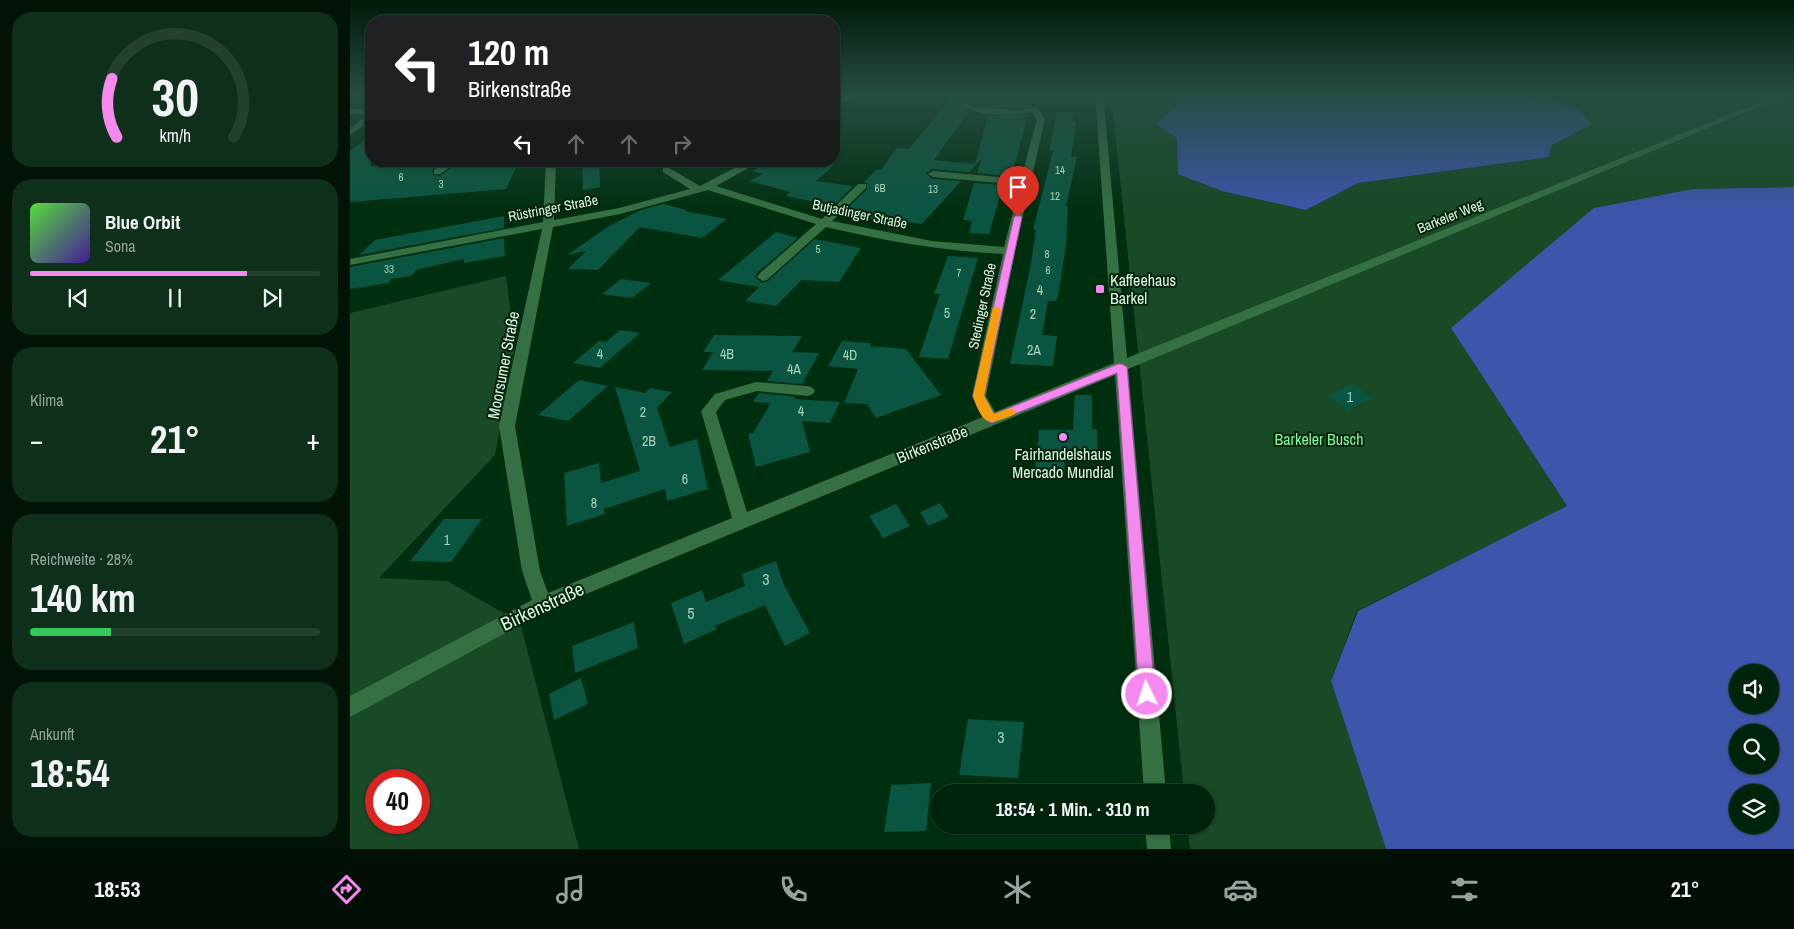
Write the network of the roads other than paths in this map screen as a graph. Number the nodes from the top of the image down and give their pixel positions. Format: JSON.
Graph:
{"nodes":[{"id":1,"x":1038,"y":133,"type":"edge"},
{"id":2,"x":1102,"y":133,"type":"edge"},
{"id":3,"x":1690,"y":133,"type":"edge"},
{"id":4,"x":445,"y":167,"type":"edge"},
{"id":5,"x":551,"y":167,"type":"edge"},
{"id":6,"x":744,"y":167,"type":"edge"},
{"id":7,"x":666,"y":170,"type":"dead end"},
{"id":8,"x":437,"y":172,"type":"dead end"},
{"id":9,"x":933,"y":174,"type":"dead end"},
{"id":10,"x":1026,"y":183,"type":"junction"},
{"id":11,"x":862,"y":186,"type":"dead end"},
{"id":12,"x":703,"y":188,"type":"junction"},
{"id":13,"x":824,"y":223,"type":"junction"},
{"id":14,"x":548,"y":225,"type":"junction"},
{"id":15,"x":1009,"y":251,"type":"junction"},
{"id":16,"x":350,"y":262,"type":"edge"},
{"id":17,"x":763,"y":277,"type":"dead end"},
{"id":18,"x":1122,"y":367,"type":"junction"},
{"id":19,"x":808,"y":391,"type":"dead end"},
{"id":20,"x":992,"y":420,"type":"junction"},
{"id":21,"x":742,"y":523,"type":"junction"},
{"id":22,"x":543,"y":603,"type":"junction"},
{"id":23,"x":350,"y":707,"type":"edge"},
{"id":24,"x":1154,"y":784,"type":"edge"},
{"id":25,"x":1158,"y":834,"type":"edge"},
{"id":26,"x":1159,"y":849,"type":"edge"}],
"edges":[{"from":1,"to":10,"type":"street","name":"Stedinger Straße"},
{"from":2,"to":18,"type":"street"},
{"from":3,"to":18,"type":"street","name":"Barkeler Weg"},
{"from":4,"to":8,"type":"street"},
{"from":5,"to":14,"type":"street","name":"Moorsumer Straße"},
{"from":6,"to":12,"type":"street","name":"Rüstringer Straße"},
{"from":7,"to":12,"type":"street","name":"Butjadinger Straße"},
{"from":9,"to":10,"type":"street"},
{"from":10,"to":15,"type":"street","name":"Stedinger Straße"},
{"from":11,"to":13,"type":"street"},
{"from":12,"to":13,"type":"street","name":"Butjadinger Straße"},
{"from":12,"to":14,"type":"street","name":"Rüstringer Straße"},
{"from":13,"to":15,"type":"street","name":"Butjadinger Straße"},
{"from":13,"to":17,"type":"street"},
{"from":14,"to":16,"type":"street","name":"Rüstringer Straße"},
{"from":14,"to":22,"type":"street","name":"Moorsumer Straße"},
{"from":15,"to":20,"type":"street","name":"Stedinger Straße"},
{"from":18,"to":20,"type":"street","name":"Birkenstraße"},
{"from":18,"to":24,"type":"street"},
{"from":19,"to":21,"type":"street"},
{"from":20,"to":21,"type":"street","name":"Birkenstraße"},
{"from":21,"to":22,"type":"street","name":"Birkenstraße"},
{"from":22,"to":23,"type":"street","name":"Birkenstraße"},
{"from":25,"to":26,"type":"street"}]}
